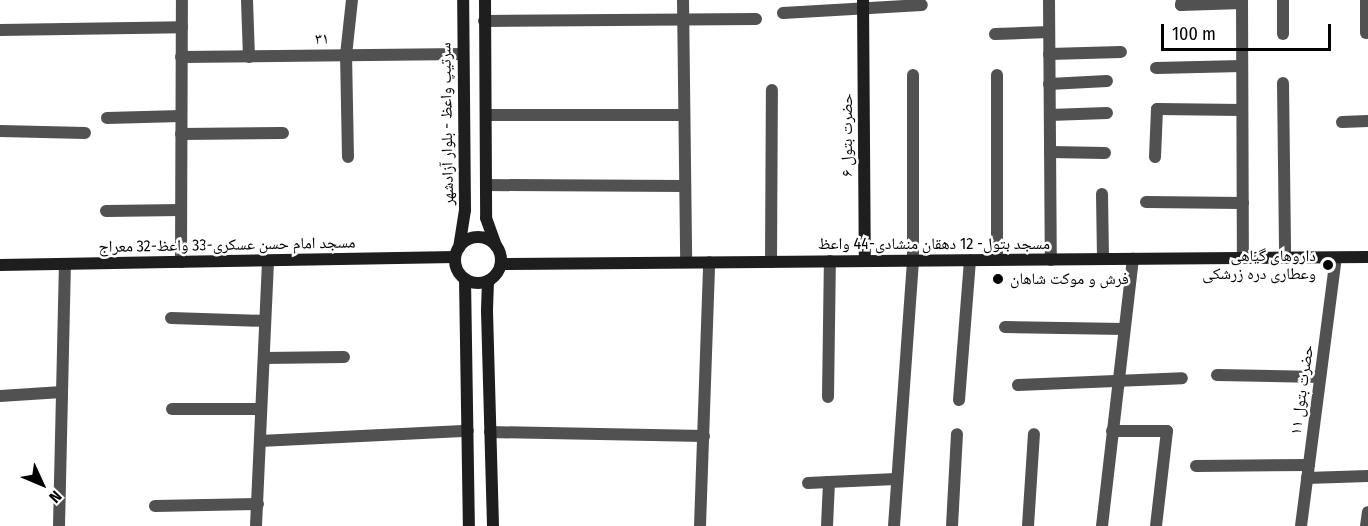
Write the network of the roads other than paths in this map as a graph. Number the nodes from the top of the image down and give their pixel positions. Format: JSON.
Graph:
{"nodes":[{"id":1,"x":182,"y":0,"type":"edge"},
{"id":2,"x":247,"y":0,"type":"edge"},
{"id":3,"x":352,"y":0,"type":"edge"},
{"id":4,"x":463,"y":0,"type":"edge"},
{"id":5,"x":485,"y":0,"type":"edge"},
{"id":6,"x":683,"y":0,"type":"edge"},
{"id":7,"x":1049,"y":0,"type":"edge"},
{"id":8,"x":1182,"y":0,"type":"edge"},
{"id":9,"x":1282,"y":0,"type":"edge"},
{"id":10,"x":1366,"y":0,"type":"edge"},
{"id":11,"x":1242,"y":1,"type":"edge"},
{"id":12,"x":863,"y":4,"type":"edge"},
{"id":13,"x":922,"y":5,"type":"dead end"},
{"id":14,"x":783,"y":14,"type":"dead end"},
{"id":15,"x":683,"y":18,"type":"junction"},
{"id":16,"x":756,"y":19,"type":"dead end"},
{"id":17,"x":484,"y":21,"type":"junction"},
{"id":18,"x":182,"y":27,"type":"junction"},
{"id":19,"x":0,"y":30,"type":"edge"},
{"id":20,"x":1049,"y":33,"type":"junction"},
{"id":21,"x":1366,"y":33,"type":"dead end"},
{"id":22,"x":995,"y":34,"type":"dead end"},
{"id":23,"x":1283,"y":34,"type":"dead end"},
{"id":24,"x":1121,"y":52,"type":"dead end"},
{"id":25,"x":463,"y":54,"type":"junction"},
{"id":26,"x":1049,"y":54,"type":"junction"},
{"id":27,"x":346,"y":55,"type":"junction"},
{"id":28,"x":181,"y":57,"type":"junction"},
{"id":29,"x":249,"y":57,"type":"junction"},
{"id":30,"x":1242,"y":66,"type":"junction"},
{"id":31,"x":1156,"y":68,"type":"dead end"},
{"id":32,"x":913,"y":75,"type":"dead end"},
{"id":33,"x":997,"y":75,"type":"dead end"},
{"id":34,"x":1107,"y":81,"type":"dead end"},
{"id":35,"x":1283,"y":83,"type":"dead end"},
{"id":36,"x":1049,"y":84,"type":"junction"},
{"id":37,"x":772,"y":90,"type":"dead end"},
{"id":38,"x":1242,"y":110,"type":"junction"},
{"id":39,"x":1107,"y":113,"type":"dead end"},
{"id":40,"x":486,"y":115,"type":"junction"},
{"id":41,"x":684,"y":115,"type":"junction"},
{"id":42,"x":1050,"y":115,"type":"junction"},
{"id":43,"x":181,"y":116,"type":"junction"},
{"id":44,"x":107,"y":118,"type":"dead end"},
{"id":45,"x":1368,"y":121,"type":"edge"},
{"id":46,"x":1342,"y":122,"type":"dead end"},
{"id":47,"x":0,"y":131,"type":"edge"},
{"id":48,"x":85,"y":133,"type":"dead end"},
{"id":49,"x":284,"y":133,"type":"dead end"},
{"id":50,"x":181,"y":134,"type":"junction"},
{"id":51,"x":1050,"y":152,"type":"junction"},
{"id":52,"x":1105,"y":153,"type":"dead end"},
{"id":53,"x":348,"y":157,"type":"dead end"},
{"id":54,"x":1155,"y":157,"type":"dead end"},
{"id":55,"x":486,"y":185,"type":"junction"},
{"id":56,"x":685,"y":186,"type":"junction"},
{"id":57,"x":1102,"y":194,"type":"dead end"},
{"id":58,"x":1146,"y":202,"type":"dead end"},
{"id":59,"x":1243,"y":203,"type":"junction"},
{"id":60,"x":181,"y":210,"type":"junction"},
{"id":61,"x":106,"y":211,"type":"dead end"},
{"id":62,"x":496,"y":246,"type":"junction"},
{"id":63,"x":457,"y":253,"type":"junction"},
{"id":64,"x":1368,"y":257,"type":"edge"},
{"id":65,"x":1243,"y":258,"type":"junction"},
{"id":66,"x":1285,"y":258,"type":"junction"},
{"id":67,"x":1336,"y":258,"type":"junction"},
{"id":68,"x":1133,"y":259,"type":"junction"},
{"id":69,"x":970,"y":260,"type":"junction"},
{"id":70,"x":997,"y":260,"type":"junction"},
{"id":71,"x":1051,"y":260,"type":"junction"},
{"id":72,"x":1103,"y":260,"type":"junction"},
{"id":73,"x":268,"y":261,"type":"junction"},
{"id":74,"x":830,"y":261,"type":"junction"},
{"id":75,"x":865,"y":261,"type":"junction"},
{"id":76,"x":914,"y":261,"type":"junction"},
{"id":77,"x":181,"y":262,"type":"junction"},
{"id":78,"x":686,"y":262,"type":"junction"},
{"id":79,"x":710,"y":262,"type":"junction"},
{"id":80,"x":771,"y":262,"type":"junction"},
{"id":81,"x":65,"y":264,"type":"junction"},
{"id":82,"x":501,"y":264,"type":"junction"},
{"id":83,"x":0,"y":265,"type":"edge"},
{"id":84,"x":465,"y":279,"type":"junction"},
{"id":85,"x":488,"y":281,"type":"junction"},
{"id":86,"x":171,"y":318,"type":"dead end"},
{"id":87,"x":265,"y":321,"type":"junction"},
{"id":88,"x":1005,"y":327,"type":"dead end"},
{"id":89,"x":1124,"y":329,"type":"junction"},
{"id":90,"x":344,"y":357,"type":"dead end"},
{"id":91,"x":264,"y":358,"type":"junction"},
{"id":92,"x":1217,"y":375,"type":"dead end"},
{"id":93,"x":1320,"y":377,"type":"junction"},
{"id":94,"x":1182,"y":378,"type":"dead end"},
{"id":95,"x":1118,"y":382,"type":"junction"},
{"id":96,"x":1018,"y":385,"type":"dead end"},
{"id":97,"x":62,"y":392,"type":"junction"},
{"id":98,"x":0,"y":396,"type":"edge"},
{"id":99,"x":828,"y":397,"type":"dead end"},
{"id":100,"x":959,"y":400,"type":"dead end"},
{"id":101,"x":172,"y":409,"type":"dead end"},
{"id":102,"x":261,"y":409,"type":"junction"},
{"id":103,"x":468,"y":431,"type":"junction"},
{"id":104,"x":1112,"y":431,"type":"junction"},
{"id":105,"x":490,"y":432,"type":"junction"},
{"id":106,"x":957,"y":434,"type":"dead end"},
{"id":107,"x":1034,"y":434,"type":"dead end"},
{"id":108,"x":704,"y":436,"type":"junction"},
{"id":109,"x":260,"y":441,"type":"junction"},
{"id":110,"x":1309,"y":465,"type":"junction"},
{"id":111,"x":1196,"y":466,"type":"dead end"},
{"id":112,"x":1368,"y":476,"type":"edge"},
{"id":113,"x":896,"y":478,"type":"junction"},
{"id":114,"x":1307,"y":478,"type":"junction"},
{"id":115,"x":830,"y":482,"type":"junction"},
{"id":116,"x":808,"y":483,"type":"dead end"},
{"id":117,"x":258,"y":504,"type":"junction"},
{"id":118,"x":156,"y":506,"type":"dead end"},
{"id":119,"x":1368,"y":512,"type":"edge"},
{"id":120,"x":59,"y":526,"type":"edge"},
{"id":121,"x":256,"y":526,"type":"edge"},
{"id":122,"x":469,"y":526,"type":"edge"},
{"id":123,"x":493,"y":526,"type":"edge"},
{"id":124,"x":700,"y":526,"type":"edge"},
{"id":125,"x":827,"y":526,"type":"edge"},
{"id":126,"x":894,"y":526,"type":"edge"},
{"id":127,"x":952,"y":526,"type":"edge"},
{"id":128,"x":1028,"y":526,"type":"edge"},
{"id":129,"x":1102,"y":526,"type":"edge"},
{"id":130,"x":1156,"y":526,"type":"edge"},
{"id":131,"x":1300,"y":526,"type":"edge"},
{"id":132,"x":1366,"y":526,"type":"edge"}],
"edges":[{"from":1,"to":18,"type":"street"},
{"from":2,"to":29,"type":"street"},
{"from":3,"to":27,"type":"street"},
{"from":4,"to":25,"type":"street","name":"سرتیپ واعظ - بلوار آزادشهر"},
{"from":5,"to":17,"type":"street"},
{"from":6,"to":15,"type":"street"},
{"from":7,"to":20,"type":"street"},
{"from":8,"to":11,"type":"street"},
{"from":9,"to":23,"type":"street"},
{"from":10,"to":21,"type":"street"},
{"from":11,"to":30,"type":"street"},
{"from":12,"to":13,"type":"street"},
{"from":12,"to":14,"type":"street"},
{"from":12,"to":75,"type":"street","name":"حضرت بتول ۶"},
{"from":15,"to":16,"type":"street"},
{"from":15,"to":17,"type":"street"},
{"from":15,"to":41,"type":"street"},
{"from":17,"to":40,"type":"street"},
{"from":18,"to":19,"type":"street"},
{"from":18,"to":28,"type":"street"},
{"from":20,"to":22,"type":"street"},
{"from":20,"to":26,"type":"street"},
{"from":24,"to":26,"type":"street"},
{"from":25,"to":27,"type":"street","name":"۳۱"},
{"from":25,"to":63,"type":"street","name":"سرتیپ واعظ - بلوار آزادشهر"},
{"from":26,"to":36,"type":"street"},
{"from":27,"to":29,"type":"street","name":"۳۱"},
{"from":27,"to":53,"type":"street"},
{"from":28,"to":29,"type":"street","name":"۳۱"},
{"from":28,"to":43,"type":"street"},
{"from":30,"to":31,"type":"street"},
{"from":30,"to":38,"type":"street"},
{"from":32,"to":76,"type":"street"},
{"from":33,"to":70,"type":"street"},
{"from":34,"to":36,"type":"street"},
{"from":35,"to":66,"type":"street"},
{"from":36,"to":42,"type":"street"},
{"from":37,"to":80,"type":"street"},
{"from":38,"to":54,"type":"street"},
{"from":38,"to":59,"type":"street"},
{"from":39,"to":42,"type":"street"},
{"from":40,"to":41,"type":"street"},
{"from":40,"to":55,"type":"street"},
{"from":41,"to":56,"type":"street"},
{"from":42,"to":51,"type":"street"},
{"from":43,"to":44,"type":"street"},
{"from":43,"to":50,"type":"street"},
{"from":45,"to":46,"type":"street"},
{"from":47,"to":48,"type":"street"},
{"from":49,"to":50,"type":"street"},
{"from":50,"to":60,"type":"street"},
{"from":51,"to":52,"type":"street"},
{"from":51,"to":71,"type":"street"},
{"from":55,"to":56,"type":"street"},
{"from":55,"to":62,"type":"street"},
{"from":56,"to":78,"type":"street"},
{"from":57,"to":72,"type":"street"},
{"from":58,"to":59,"type":"street"},
{"from":59,"to":65,"type":"street"},
{"from":60,"to":61,"type":"street"},
{"from":60,"to":77,"type":"street"},
{"from":62,"to":63,"type":"street"},
{"from":62,"to":82,"type":"street"},
{"from":63,"to":73,"type":"street","name":"مسجد امام حسن عسکری-33 واعظ-32 معراج"},
{"from":63,"to":84,"type":"street"},
{"from":64,"to":67,"type":"street","name":"مسجد بتول- 12 دهقان منشادی-44 واعظ"},
{"from":65,"to":66,"type":"street","name":"مسجد بتول- 12 دهقان منشادی-44 واعظ"},
{"from":65,"to":68,"type":"street","name":"مسجد بتول- 12 دهقان منشادی-44 واعظ"},
{"from":66,"to":67,"type":"street","name":"مسجد بتول- 12 دهقان منشادی-44 واعظ"},
{"from":67,"to":93,"type":"street","name":"حضرت بتول ۱۱"},
{"from":68,"to":72,"type":"street","name":"مسجد بتول- 12 دهقان منشادی-44 واعظ"},
{"from":68,"to":89,"type":"street"},
{"from":69,"to":70,"type":"street","name":"مسجد بتول- 12 دهقان منشادی-44 واعظ"},
{"from":69,"to":76,"type":"street","name":"مسجد بتول- 12 دهقان منشادی-44 واعظ"},
{"from":69,"to":100,"type":"street"},
{"from":70,"to":71,"type":"street","name":"مسجد بتول- 12 دهقان منشادی-44 واعظ"},
{"from":71,"to":72,"type":"street","name":"مسجد بتول- 12 دهقان منشادی-44 واعظ"},
{"from":73,"to":77,"type":"street","name":"مسجد امام حسن عسکری-33 واعظ-32 معراج"},
{"from":73,"to":87,"type":"street"},
{"from":74,"to":75,"type":"street","name":"مسجد بتول- 12 دهقان منشادی-44 واعظ"},
{"from":74,"to":80,"type":"street","name":"مسجد بتول- 12 دهقان منشادی-44 واعظ"},
{"from":74,"to":99,"type":"street"},
{"from":75,"to":76,"type":"street","name":"مسجد بتول- 12 دهقان منشادی-44 واعظ"},
{"from":76,"to":113,"type":"street"},
{"from":77,"to":81,"type":"street","name":"مسجد امام حسن عسکری-33 واعظ-32 معراج"},
{"from":78,"to":79,"type":"street","name":"مسجد بتول- 12 دهقان منشادی-44 واعظ"},
{"from":78,"to":82,"type":"street","name":"مسجد بتول- 12 دهقان منشادی-44 واعظ"},
{"from":79,"to":80,"type":"street","name":"مسجد بتول- 12 دهقان منشادی-44 واعظ"},
{"from":79,"to":108,"type":"street"},
{"from":81,"to":83,"type":"street","name":"مسجد امام حسن عسکری-33 واعظ-32 معراج"},
{"from":81,"to":97,"type":"street"},
{"from":82,"to":85,"type":"street"},
{"from":84,"to":85,"type":"street"},
{"from":84,"to":103,"type":"street"},
{"from":85,"to":105,"type":"street"},
{"from":86,"to":87,"type":"street"},
{"from":87,"to":91,"type":"street"},
{"from":88,"to":89,"type":"street"},
{"from":89,"to":95,"type":"street"},
{"from":90,"to":91,"type":"street"},
{"from":91,"to":102,"type":"street"},
{"from":92,"to":93,"type":"street"},
{"from":93,"to":110,"type":"street","name":"حضرت بتول ۱۱"},
{"from":94,"to":95,"type":"street"},
{"from":95,"to":96,"type":"street"},
{"from":95,"to":104,"type":"street"},
{"from":97,"to":98,"type":"street"},
{"from":97,"to":120,"type":"street"},
{"from":101,"to":102,"type":"street"},
{"from":102,"to":109,"type":"street"},
{"from":103,"to":109,"type":"street"},
{"from":103,"to":122,"type":"street"},
{"from":104,"to":129,"type":"street"},
{"from":104,"to":130,"type":"street"},
{"from":105,"to":108,"type":"street"},
{"from":105,"to":123,"type":"street"},
{"from":106,"to":127,"type":"street"},
{"from":107,"to":128,"type":"street"},
{"from":108,"to":124,"type":"street"},
{"from":109,"to":117,"type":"street"},
{"from":110,"to":111,"type":"street"},
{"from":110,"to":114,"type":"street","name":"حضرت بتول ۱۱"},
{"from":112,"to":114,"type":"street"},
{"from":113,"to":115,"type":"street"},
{"from":113,"to":126,"type":"street"},
{"from":114,"to":131,"type":"street","name":"حضرت بتول ۱۱"},
{"from":115,"to":116,"type":"street"},
{"from":115,"to":125,"type":"street"},
{"from":117,"to":118,"type":"street"},
{"from":117,"to":121,"type":"street"},
{"from":119,"to":132,"type":"street"}]}
